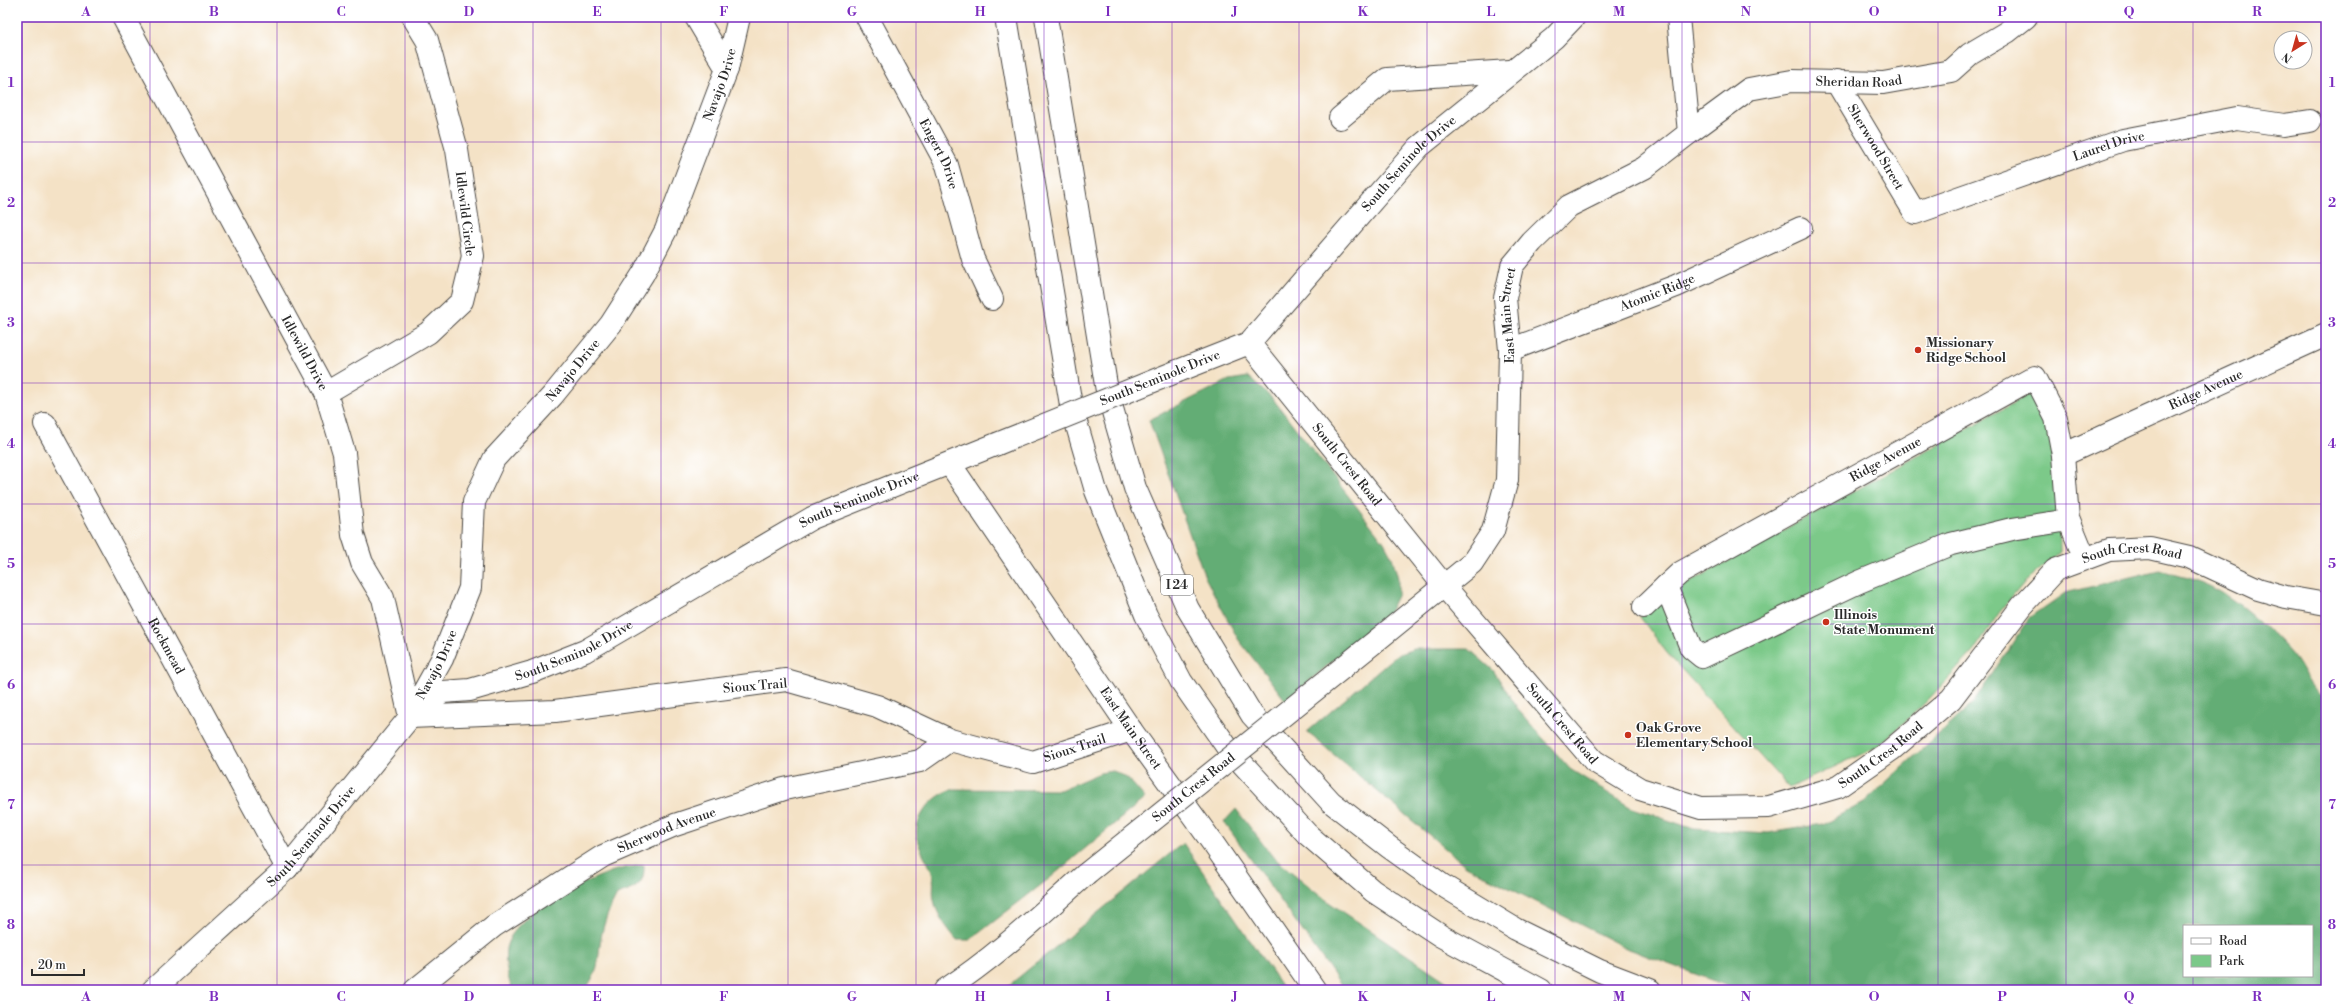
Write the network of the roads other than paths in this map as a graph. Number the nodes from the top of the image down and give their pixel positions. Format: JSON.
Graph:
{"nodes":[{"id":1,"x":122,"y":17,"type":"edge"},
{"id":2,"x":413,"y":17,"type":"edge"},
{"id":3,"x":696,"y":17,"type":"edge"},
{"id":4,"x":739,"y":17,"type":"edge"},
{"id":5,"x":867,"y":17,"type":"edge"},
{"id":6,"x":1006,"y":17,"type":"edge"},
{"id":7,"x":1046,"y":17,"type":"edge"},
{"id":8,"x":1574,"y":17,"type":"edge"},
{"id":9,"x":1678,"y":17,"type":"edge"},
{"id":10,"x":2026,"y":17,"type":"edge"},
{"id":11,"x":727,"y":70,"type":"junction"},
{"id":12,"x":1510,"y":71,"type":"junction"},
{"id":13,"x":1836,"y":81,"type":"junction"},
{"id":14,"x":1340,"y":118,"type":"dead end"},
{"id":15,"x":2310,"y":121,"type":"dead end"},
{"id":16,"x":1688,"y":133,"type":"junction"},
{"id":17,"x":1915,"y":213,"type":"joint"},
{"id":18,"x":1802,"y":228,"type":"dead end"},
{"id":19,"x":992,"y":300,"type":"dead end"},
{"id":20,"x":2326,"y":335,"type":"edge"},
{"id":21,"x":1249,"y":343,"type":"junction"},
{"id":22,"x":1510,"y":350,"type":"junction"},
{"id":23,"x":326,"y":393,"type":"junction"},
{"id":24,"x":45,"y":424,"type":"dead end"},
{"id":25,"x":2063,"y":455,"type":"junction"},
{"id":26,"x":950,"y":464,"type":"junction"},
{"id":27,"x":2069,"y":520,"type":"junction"},
{"id":28,"x":2085,"y":559,"type":"junction"},
{"id":29,"x":1666,"y":586,"type":"junction"},
{"id":30,"x":1445,"y":587,"type":"junction"},
{"id":31,"x":2326,"y":604,"type":"edge"},
{"id":32,"x":1644,"y":607,"type":"dead end"},
{"id":33,"x":410,"y":717,"type":"junction"},
{"id":34,"x":1131,"y":730,"type":"junction"},
{"id":35,"x":950,"y":740,"type":"junction"},
{"id":36,"x":287,"y":868,"type":"junction"},
{"id":37,"x":153,"y":990,"type":"edge"},
{"id":38,"x":415,"y":990,"type":"edge"},
{"id":39,"x":945,"y":990,"type":"edge"},
{"id":40,"x":1315,"y":990,"type":"edge"},
{"id":41,"x":1540,"y":990,"type":"edge"},
{"id":42,"x":1650,"y":990,"type":"edge"}],
"edges":[{"from":1,"to":23,"type":"main road","name":"Idlewild Drive"},
{"from":2,"to":23,"type":"main road","name":"Idlewild Circle"},
{"from":3,"to":11,"type":"main road"},
{"from":4,"to":11,"type":"main road","name":"Navajo Drive"},
{"from":5,"to":19,"type":"main road","name":"Engert Drive"},
{"from":6,"to":41,"type":"main road"},
{"from":7,"to":42,"type":"main road","number":"I 24"},
{"from":8,"to":12,"type":"main road","name":"South Seminole Drive"},
{"from":9,"to":16,"type":"main road"},
{"from":10,"to":13,"type":"main road","name":"Sheridan Road"},
{"from":11,"to":33,"type":"main road","name":"Navajo Drive"},
{"from":12,"to":14,"type":"main road"},
{"from":12,"to":21,"type":"main road","name":"South Seminole Drive"},
{"from":13,"to":16,"type":"main road","name":"Sheridan Road"},
{"from":13,"to":17,"type":"main road","name":"Sherwood Street"},
{"from":15,"to":17,"type":"main road","name":"Laurel Drive"},
{"from":16,"to":22,"type":"main road","name":"East Main Street"},
{"from":18,"to":22,"type":"main road","name":"Atomic Ridge"},
{"from":20,"to":25,"type":"main road","name":"Ridge Avenue"},
{"from":21,"to":26,"type":"main road","name":"South Seminole Drive","bridge":true},
{"from":21,"to":30,"type":"main road","name":"South Crest Road"},
{"from":22,"to":30,"type":"main road","name":"East Main Street"},
{"from":23,"to":33,"type":"main road","name":"Idlewild Drive"},
{"from":24,"to":36,"type":"main road","name":"Rockmead"},
{"from":25,"to":27,"type":"main road","name":"Ridge Avenue"},
{"from":25,"to":29,"type":"main road","name":"Ridge Avenue"},
{"from":26,"to":33,"type":"main road","name":"South Seminole Drive"},
{"from":26,"to":34,"type":"main road","name":"East Main Street"},
{"from":27,"to":28,"type":"main road","name":"Ridge Avenue"},
{"from":27,"to":29,"type":"main road"},
{"from":28,"to":30,"type":"main road","name":"South Crest Road"},
{"from":28,"to":31,"type":"main road","name":"South Crest Road"},
{"from":29,"to":32,"type":"main road","name":"Ridge Avenue"},
{"from":30,"to":39,"type":"main road","name":"South Crest Road","bridge":true},
{"from":33,"to":35,"type":"main road","name":"Sioux Trail"},
{"from":33,"to":36,"type":"main road","name":"South Seminole Drive"},
{"from":34,"to":35,"type":"main road","name":"Sioux Trail"},
{"from":34,"to":40,"type":"main road","name":"East Main Street"},
{"from":35,"to":38,"type":"main road","name":"Sherwood Avenue"},
{"from":36,"to":37,"type":"main road","name":"South Seminole Drive"}]}
